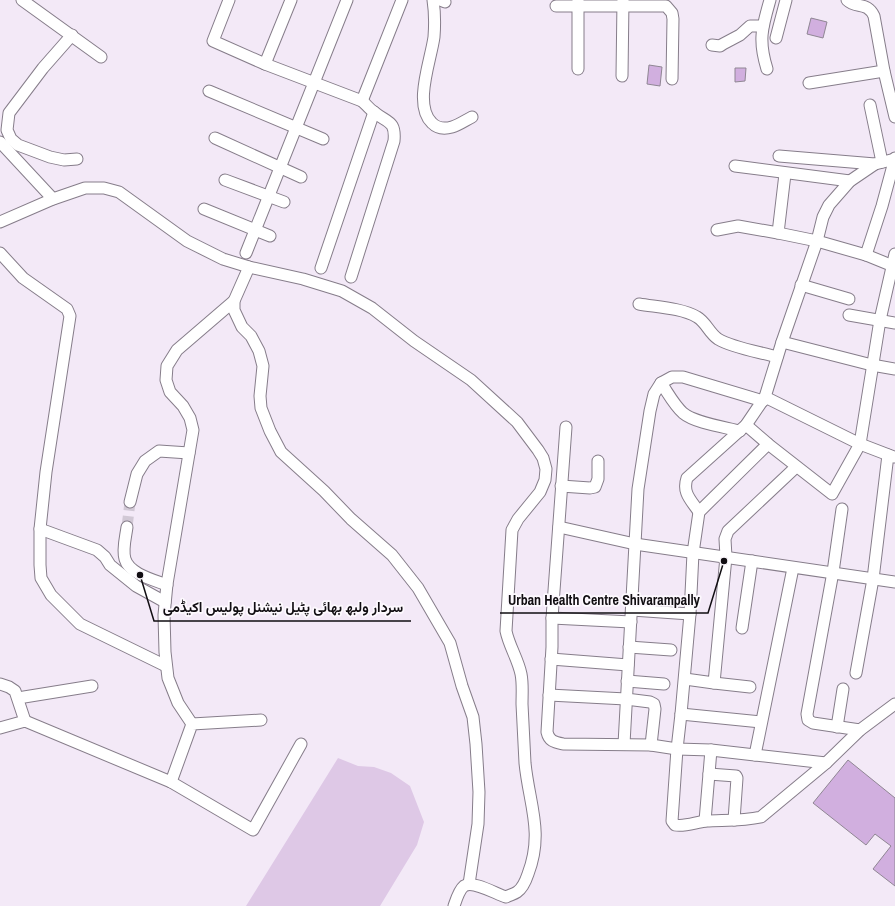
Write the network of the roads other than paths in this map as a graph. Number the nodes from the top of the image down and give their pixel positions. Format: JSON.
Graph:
{"nodes":[{"id":1,"x":22,"y":0,"type":"edge"},
{"id":2,"x":229,"y":0,"type":"edge"},
{"id":3,"x":291,"y":0,"type":"edge"},
{"id":4,"x":347,"y":0,"type":"edge"},
{"id":5,"x":402,"y":0,"type":"edge"},
{"id":6,"x":433,"y":0,"type":"edge"},
{"id":7,"x":770,"y":0,"type":"edge"},
{"id":8,"x":786,"y":0,"type":"edge"},
{"id":9,"x":847,"y":0,"type":"edge"},
{"id":10,"x":578,"y":3,"type":"edge"},
{"id":11,"x":623,"y":3,"type":"edge"},
{"id":12,"x":666,"y":3,"type":"edge"},
{"id":13,"x":556,"y":6,"type":"dead end"},
{"id":14,"x":763,"y":26,"type":"junction"},
{"id":15,"x":72,"y":35,"type":"junction"},
{"id":16,"x":776,"y":38,"type":"dead end"},
{"id":17,"x":712,"y":45,"type":"dead end"},
{"id":18,"x":102,"y":56,"type":"dead end"},
{"id":19,"x":266,"y":64,"type":"junction"},
{"id":20,"x":578,"y":69,"type":"dead end"},
{"id":21,"x":767,"y":69,"type":"dead end"},
{"id":22,"x":884,"y":71,"type":"junction"},
{"id":23,"x":622,"y":76,"type":"dead end"},
{"id":24,"x":672,"y":79,"type":"dead end"},
{"id":25,"x":314,"y":81,"type":"junction"},
{"id":26,"x":809,"y":83,"type":"dead end"},
{"id":27,"x":209,"y":91,"type":"dead end"},
{"id":28,"x":362,"y":101,"type":"junction"},
{"id":29,"x":870,"y":105,"type":"dead end"},
{"id":30,"x":374,"y":112,"type":"junction"},
{"id":31,"x":895,"y":114,"type":"edge"},
{"id":32,"x":472,"y":116,"type":"dead end"},
{"id":33,"x":295,"y":128,"type":"junction"},
{"id":34,"x":215,"y":138,"type":"dead end"},
{"id":35,"x":323,"y":138,"type":"dead end"},
{"id":36,"x":0,"y":142,"type":"edge"},
{"id":37,"x":779,"y":156,"type":"dead end"},
{"id":38,"x":77,"y":159,"type":"dead end"},
{"id":39,"x":895,"y":159,"type":"edge"},
{"id":40,"x":878,"y":163,"type":"junction"},
{"id":41,"x":735,"y":166,"type":"dead end"},
{"id":42,"x":280,"y":167,"type":"junction"},
{"id":43,"x":786,"y":174,"type":"junction"},
{"id":44,"x":301,"y":177,"type":"dead end"},
{"id":45,"x":226,"y":180,"type":"dead end"},
{"id":46,"x":850,"y":181,"type":"junction"},
{"id":47,"x":269,"y":196,"type":"junction"},
{"id":48,"x":53,"y":199,"type":"junction"},
{"id":49,"x":284,"y":202,"type":"dead end"},
{"id":50,"x":204,"y":209,"type":"dead end"},
{"id":51,"x":0,"y":222,"type":"edge"},
{"id":52,"x":256,"y":230,"type":"junction"},
{"id":53,"x":717,"y":230,"type":"dead end"},
{"id":54,"x":778,"y":233,"type":"junction"},
{"id":55,"x":270,"y":236,"type":"dead end"},
{"id":56,"x":816,"y":241,"type":"junction"},
{"id":57,"x":0,"y":253,"type":"edge"},
{"id":58,"x":246,"y":253,"type":"dead end"},
{"id":59,"x":895,"y":254,"type":"edge"},
{"id":60,"x":866,"y":255,"type":"junction"},
{"id":61,"x":893,"y":266,"type":"junction"},
{"id":62,"x":249,"y":267,"type":"junction"},
{"id":63,"x":321,"y":268,"type":"dead end"},
{"id":64,"x":351,"y":277,"type":"dead end"},
{"id":65,"x":892,"y":282,"type":"edge"},
{"id":66,"x":801,"y":285,"type":"junction"},
{"id":67,"x":849,"y":299,"type":"dead end"},
{"id":68,"x":234,"y":301,"type":"junction"},
{"id":69,"x":639,"y":304,"type":"dead end"},
{"id":70,"x":849,"y":315,"type":"dead end"},
{"id":71,"x":880,"y":320,"type":"junction"},
{"id":72,"x":895,"y":323,"type":"edge"},
{"id":73,"x":782,"y":342,"type":"junction"},
{"id":74,"x":778,"y":357,"type":"junction"},
{"id":75,"x":872,"y":365,"type":"junction"},
{"id":76,"x":895,"y":369,"type":"edge"},
{"id":77,"x":661,"y":383,"type":"junction"},
{"id":78,"x":764,"y":399,"type":"junction"},
{"id":79,"x":566,"y":428,"type":"dead end"},
{"id":80,"x":743,"y":428,"type":"junction"},
{"id":81,"x":768,"y":444,"type":"junction"},
{"id":82,"x":860,"y":444,"type":"junction"},
{"id":83,"x":189,"y":453,"type":"junction"},
{"id":84,"x":891,"y":456,"type":"edge"},
{"id":85,"x":598,"y":461,"type":"dead end"},
{"id":86,"x":796,"y":467,"type":"junction"},
{"id":87,"x":561,"y":486,"type":"junction"},
{"id":88,"x":130,"y":502,"type":"tunnel mouth"},
{"id":89,"x":842,"y":509,"type":"dead end"},
{"id":90,"x":699,"y":512,"type":"junction"},
{"id":91,"x":127,"y":527,"type":"tunnel mouth"},
{"id":92,"x":559,"y":527,"type":"junction"},
{"id":93,"x":40,"y":529,"type":"junction"},
{"id":94,"x":635,"y":544,"type":"junction"},
{"id":95,"x":693,"y":552,"type":"junction"},
{"id":96,"x":726,"y":557,"type":"junction"},
{"id":97,"x":752,"y":561,"type":"junction"},
{"id":98,"x":793,"y":568,"type":"junction"},
{"id":99,"x":833,"y":572,"type":"junction"},
{"id":100,"x":873,"y":579,"type":"junction"},
{"id":101,"x":895,"y":582,"type":"edge"},
{"id":102,"x":167,"y":585,"type":"junction"},
{"id":103,"x":165,"y":602,"type":"junction"},
{"id":104,"x":632,"y":610,"type":"junction"},
{"id":105,"x":690,"y":614,"type":"junction"},
{"id":106,"x":552,"y":618,"type":"junction"},
{"id":107,"x":631,"y":622,"type":"junction"},
{"id":108,"x":742,"y":628,"type":"dead end"},
{"id":109,"x":629,"y":647,"type":"junction"},
{"id":110,"x":671,"y":650,"type":"dead end"},
{"id":111,"x":551,"y":659,"type":"junction"},
{"id":112,"x":628,"y":665,"type":"junction"},
{"id":113,"x":166,"y":666,"type":"junction"},
{"id":114,"x":856,"y":673,"type":"dead end"},
{"id":115,"x":684,"y":679,"type":"junction"},
{"id":116,"x":627,"y":681,"type":"junction"},
{"id":117,"x":714,"y":683,"type":"junction"},
{"id":118,"x":0,"y":684,"type":"edge"},
{"id":119,"x":664,"y":684,"type":"dead end"},
{"id":120,"x":92,"y":686,"type":"dead end"},
{"id":121,"x":750,"y":687,"type":"dead end"},
{"id":122,"x":842,"y":689,"type":"dead end"},
{"id":123,"x":549,"y":695,"type":"junction"},
{"id":124,"x":18,"y":698,"type":"junction"},
{"id":125,"x":626,"y":699,"type":"junction"},
{"id":126,"x":895,"y":704,"type":"edge"},
{"id":127,"x":681,"y":714,"type":"junction"},
{"id":128,"x":261,"y":720,"type":"dead end"},
{"id":129,"x":25,"y":721,"type":"junction"},
{"id":130,"x":761,"y":722,"type":"junction"},
{"id":131,"x":192,"y":724,"type":"junction"},
{"id":132,"x":837,"y":727,"type":"junction"},
{"id":133,"x":0,"y":728,"type":"edge"},
{"id":134,"x":860,"y":730,"type":"junction"},
{"id":135,"x":301,"y":744,"type":"dead end"},
{"id":136,"x":624,"y":744,"type":"junction"},
{"id":137,"x":650,"y":745,"type":"junction"},
{"id":138,"x":677,"y":749,"type":"junction"},
{"id":139,"x":711,"y":750,"type":"junction"},
{"id":140,"x":755,"y":754,"type":"junction"},
{"id":141,"x":826,"y":763,"type":"junction"},
{"id":142,"x":709,"y":774,"type":"junction"},
{"id":143,"x":171,"y":782,"type":"junction"},
{"id":144,"x":734,"y":820,"type":"junction"},
{"id":145,"x":705,"y":821,"type":"junction"},
{"id":146,"x":469,"y":884,"type":"junction"},
{"id":147,"x":454,"y":906,"type":"edge"}],
"edges":[{"from":1,"to":15,"type":"street"},
{"from":2,"to":19,"type":"street"},
{"from":3,"to":19,"type":"street"},
{"from":4,"to":25,"type":"street"},
{"from":5,"to":28,"type":"street"},
{"from":6,"to":32,"type":"street"},
{"from":7,"to":14,"type":"street"},
{"from":8,"to":16,"type":"street"},
{"from":9,"to":22,"type":"street"},
{"from":10,"to":11,"type":"street"},
{"from":10,"to":13,"type":"street"},
{"from":10,"to":20,"type":"street"},
{"from":11,"to":12,"type":"street"},
{"from":11,"to":23,"type":"street"},
{"from":12,"to":24,"type":"street"},
{"from":14,"to":17,"type":"street"},
{"from":14,"to":21,"type":"street"},
{"from":15,"to":18,"type":"street"},
{"from":15,"to":38,"type":"street"},
{"from":19,"to":25,"type":"street"},
{"from":22,"to":26,"type":"street"},
{"from":22,"to":31,"type":"street"},
{"from":25,"to":28,"type":"street"},
{"from":25,"to":33,"type":"street"},
{"from":27,"to":33,"type":"street"},
{"from":28,"to":30,"type":"street"},
{"from":29,"to":40,"type":"street"},
{"from":30,"to":63,"type":"street"},
{"from":30,"to":64,"type":"street"},
{"from":33,"to":35,"type":"street"},
{"from":33,"to":42,"type":"street"},
{"from":34,"to":42,"type":"street"},
{"from":36,"to":48,"type":"street"},
{"from":37,"to":40,"type":"street"},
{"from":39,"to":40,"type":"street"},
{"from":39,"to":60,"type":"street"},
{"from":40,"to":46,"type":"street"},
{"from":41,"to":43,"type":"street"},
{"from":42,"to":44,"type":"street"},
{"from":42,"to":47,"type":"street"},
{"from":43,"to":46,"type":"street"},
{"from":43,"to":54,"type":"street"},
{"from":45,"to":47,"type":"street"},
{"from":46,"to":56,"type":"street"},
{"from":47,"to":49,"type":"street"},
{"from":47,"to":52,"type":"street"},
{"from":48,"to":51,"type":"street"},
{"from":48,"to":62,"type":"street"},
{"from":50,"to":52,"type":"street"},
{"from":52,"to":55,"type":"street"},
{"from":52,"to":58,"type":"street"},
{"from":53,"to":54,"type":"street"},
{"from":54,"to":56,"type":"street"},
{"from":56,"to":60,"type":"street"},
{"from":56,"to":66,"type":"street"},
{"from":57,"to":93,"type":"street"},
{"from":59,"to":61,"type":"street"},
{"from":60,"to":61,"type":"street"},
{"from":61,"to":65,"type":"street"},
{"from":62,"to":68,"type":"street"},
{"from":62,"to":146,"type":"street"},
{"from":65,"to":71,"type":"street"},
{"from":66,"to":67,"type":"street"},
{"from":66,"to":73,"type":"street"},
{"from":68,"to":83,"type":"street"},
{"from":68,"to":146,"type":"street"},
{"from":69,"to":74,"type":"street"},
{"from":70,"to":71,"type":"street"},
{"from":71,"to":72,"type":"street"},
{"from":71,"to":75,"type":"street"},
{"from":73,"to":74,"type":"street"},
{"from":73,"to":75,"type":"street"},
{"from":74,"to":78,"type":"street"},
{"from":75,"to":76,"type":"street"},
{"from":75,"to":82,"type":"street"},
{"from":77,"to":78,"type":"street"},
{"from":77,"to":80,"type":"street"},
{"from":77,"to":94,"type":"street"},
{"from":78,"to":80,"type":"street"},
{"from":78,"to":82,"type":"street"},
{"from":79,"to":87,"type":"street"},
{"from":80,"to":81,"type":"street"},
{"from":80,"to":90,"type":"street"},
{"from":81,"to":86,"type":"street"},
{"from":81,"to":90,"type":"street"},
{"from":82,"to":84,"type":"street"},
{"from":82,"to":86,"type":"street"},
{"from":83,"to":88,"type":"street"},
{"from":83,"to":102,"type":"street"},
{"from":84,"to":100,"type":"street"},
{"from":85,"to":87,"type":"street"},
{"from":86,"to":96,"type":"street"},
{"from":87,"to":92,"type":"street"},
{"from":89,"to":99,"type":"street"},
{"from":90,"to":95,"type":"street"},
{"from":91,"to":102,"type":"street"},
{"from":92,"to":94,"type":"street"},
{"from":92,"to":106,"type":"street"},
{"from":93,"to":103,"type":"street"},
{"from":93,"to":113,"type":"street"},
{"from":94,"to":95,"type":"street"},
{"from":94,"to":104,"type":"street"},
{"from":95,"to":96,"type":"street"},
{"from":95,"to":105,"type":"street"},
{"from":96,"to":97,"type":"street"},
{"from":96,"to":117,"type":"street"},
{"from":97,"to":98,"type":"street"},
{"from":97,"to":108,"type":"street"},
{"from":98,"to":99,"type":"street"},
{"from":98,"to":130,"type":"street"},
{"from":99,"to":100,"type":"street"},
{"from":99,"to":132,"type":"street"},
{"from":100,"to":101,"type":"street"},
{"from":100,"to":114,"type":"street"},
{"from":102,"to":103,"type":"street"},
{"from":103,"to":113,"type":"street"},
{"from":104,"to":105,"type":"street"},
{"from":104,"to":107,"type":"street"},
{"from":105,"to":115,"type":"street"},
{"from":106,"to":107,"type":"street"},
{"from":106,"to":111,"type":"street"},
{"from":107,"to":109,"type":"street"},
{"from":109,"to":110,"type":"street"},
{"from":109,"to":112,"type":"street"},
{"from":111,"to":112,"type":"street"},
{"from":111,"to":123,"type":"street"},
{"from":112,"to":116,"type":"street"},
{"from":113,"to":131,"type":"street"},
{"from":115,"to":117,"type":"street"},
{"from":115,"to":127,"type":"street"},
{"from":116,"to":119,"type":"street"},
{"from":116,"to":125,"type":"street"},
{"from":117,"to":121,"type":"street"},
{"from":118,"to":124,"type":"street"},
{"from":120,"to":124,"type":"street"},
{"from":122,"to":132,"type":"street"},
{"from":123,"to":125,"type":"street"},
{"from":123,"to":136,"type":"street"},
{"from":124,"to":129,"type":"street"},
{"from":125,"to":136,"type":"street"},
{"from":125,"to":137,"type":"street"},
{"from":126,"to":134,"type":"street"},
{"from":127,"to":130,"type":"street"},
{"from":127,"to":138,"type":"street"},
{"from":128,"to":131,"type":"street"},
{"from":129,"to":133,"type":"street"},
{"from":129,"to":143,"type":"street"},
{"from":130,"to":140,"type":"street"},
{"from":131,"to":143,"type":"street"},
{"from":132,"to":134,"type":"street"},
{"from":134,"to":141,"type":"street"},
{"from":135,"to":143,"type":"street"},
{"from":136,"to":137,"type":"street"},
{"from":137,"to":138,"type":"street"},
{"from":138,"to":139,"type":"street"},
{"from":138,"to":145,"type":"street"},
{"from":139,"to":140,"type":"street"},
{"from":139,"to":142,"type":"street"},
{"from":140,"to":141,"type":"street"},
{"from":141,"to":144,"type":"street"},
{"from":142,"to":144,"type":"street"},
{"from":142,"to":145,"type":"street"},
{"from":144,"to":145,"type":"street"},
{"from":146,"to":147,"type":"street"}]}
